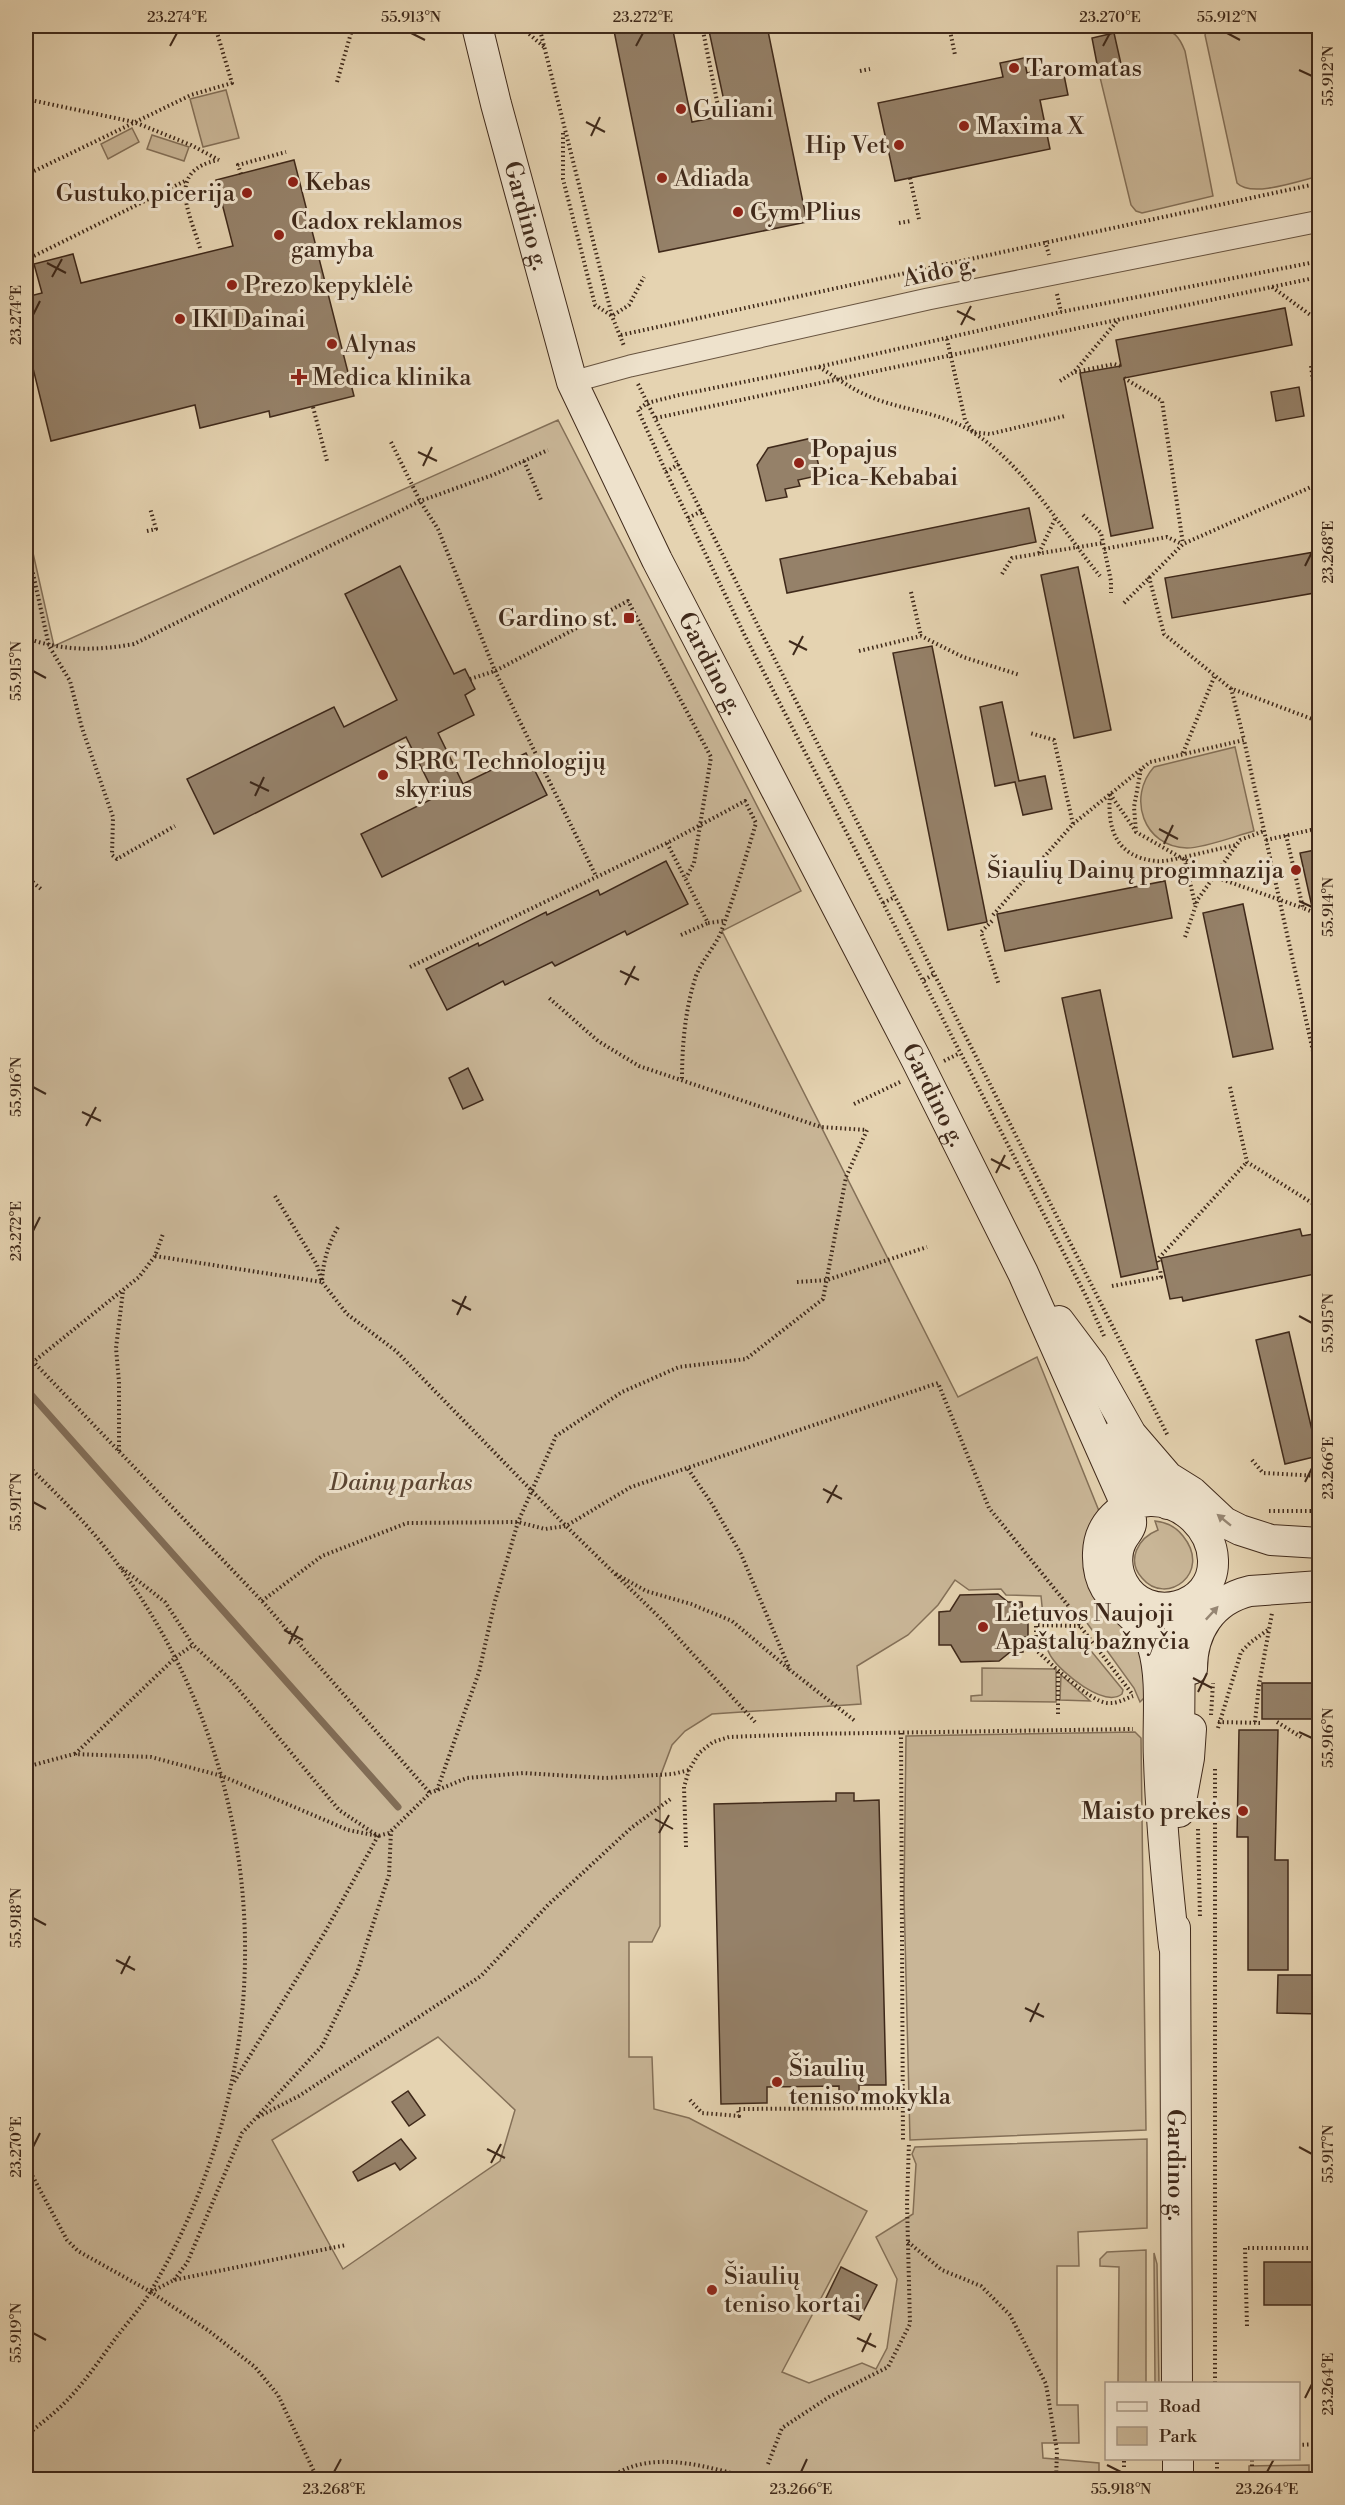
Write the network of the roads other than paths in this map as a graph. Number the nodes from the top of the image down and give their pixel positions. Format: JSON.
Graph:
{"nodes":[{"id":1,"x":477,"y":26,"type":"edge"},
{"id":2,"x":1320,"y":221,"type":"edge"},
{"id":3,"x":572,"y":382,"type":"junction"},
{"id":4,"x":1023,"y":1273,"type":"junction"},
{"id":5,"x":1059,"y":1321,"type":"junction"},
{"id":6,"x":1168,"y":1504,"type":"junction"},
{"id":7,"x":1117,"y":1515,"type":"junction"},
{"id":8,"x":1320,"y":1543,"type":"edge"},
{"id":9,"x":1211,"y":1547,"type":"junction"},
{"id":10,"x":1320,"y":1552,"type":"edge"},
{"id":11,"x":1320,"y":1574,"type":"edge"},
{"id":12,"x":1210,"y":1579,"type":"junction"},
{"id":13,"x":1320,"y":1586,"type":"edge"},
{"id":14,"x":1186,"y":1605,"type":"junction"},
{"id":15,"x":1179,"y":1812,"type":"junction"},
{"id":16,"x":1174,"y":1946,"type":"junction"},
{"id":17,"x":1177,"y":2382,"type":"edge"},
{"id":18,"x":1178,"y":2460,"type":"edge"},
{"id":19,"x":1178,"y":2480,"type":"edge"}],
"edges":[{"from":1,"to":3,"type":"main road","name":"Gardino g."},
{"from":2,"to":3,"type":"street","name":"Aido g."},
{"from":3,"to":4,"type":"main road","name":"Gardino g."},
{"from":4,"to":5,"type":"main road","name":"Gardino g."},
{"from":4,"to":7,"type":"main road"},
{"from":5,"to":6,"type":"main road","name":"Gardino g."},
{"from":8,"to":5,"type":"main road","one_way":true},
{"from":6,"to":7,"type":"main road"},
{"from":6,"to":9,"type":"main road","name":"Gardino g."},
{"from":7,"to":14,"type":"main road"},
{"from":7,"to":16,"type":"main road","name":"Gardino g."},
{"from":9,"to":10,"type":"main road"},
{"from":9,"to":12,"type":"main road"},
{"from":11,"to":12,"type":"main road"},
{"from":12,"to":14,"type":"main road"},
{"from":15,"to":13,"type":"main road","one_way":true},
{"from":14,"to":15,"type":"main road","name":"Gardino g."},
{"from":15,"to":16,"type":"main road","name":"Gardino g."},
{"from":16,"to":17,"type":"main road","name":"Gardino g."},
{"from":18,"to":19,"type":"main road"}]}
